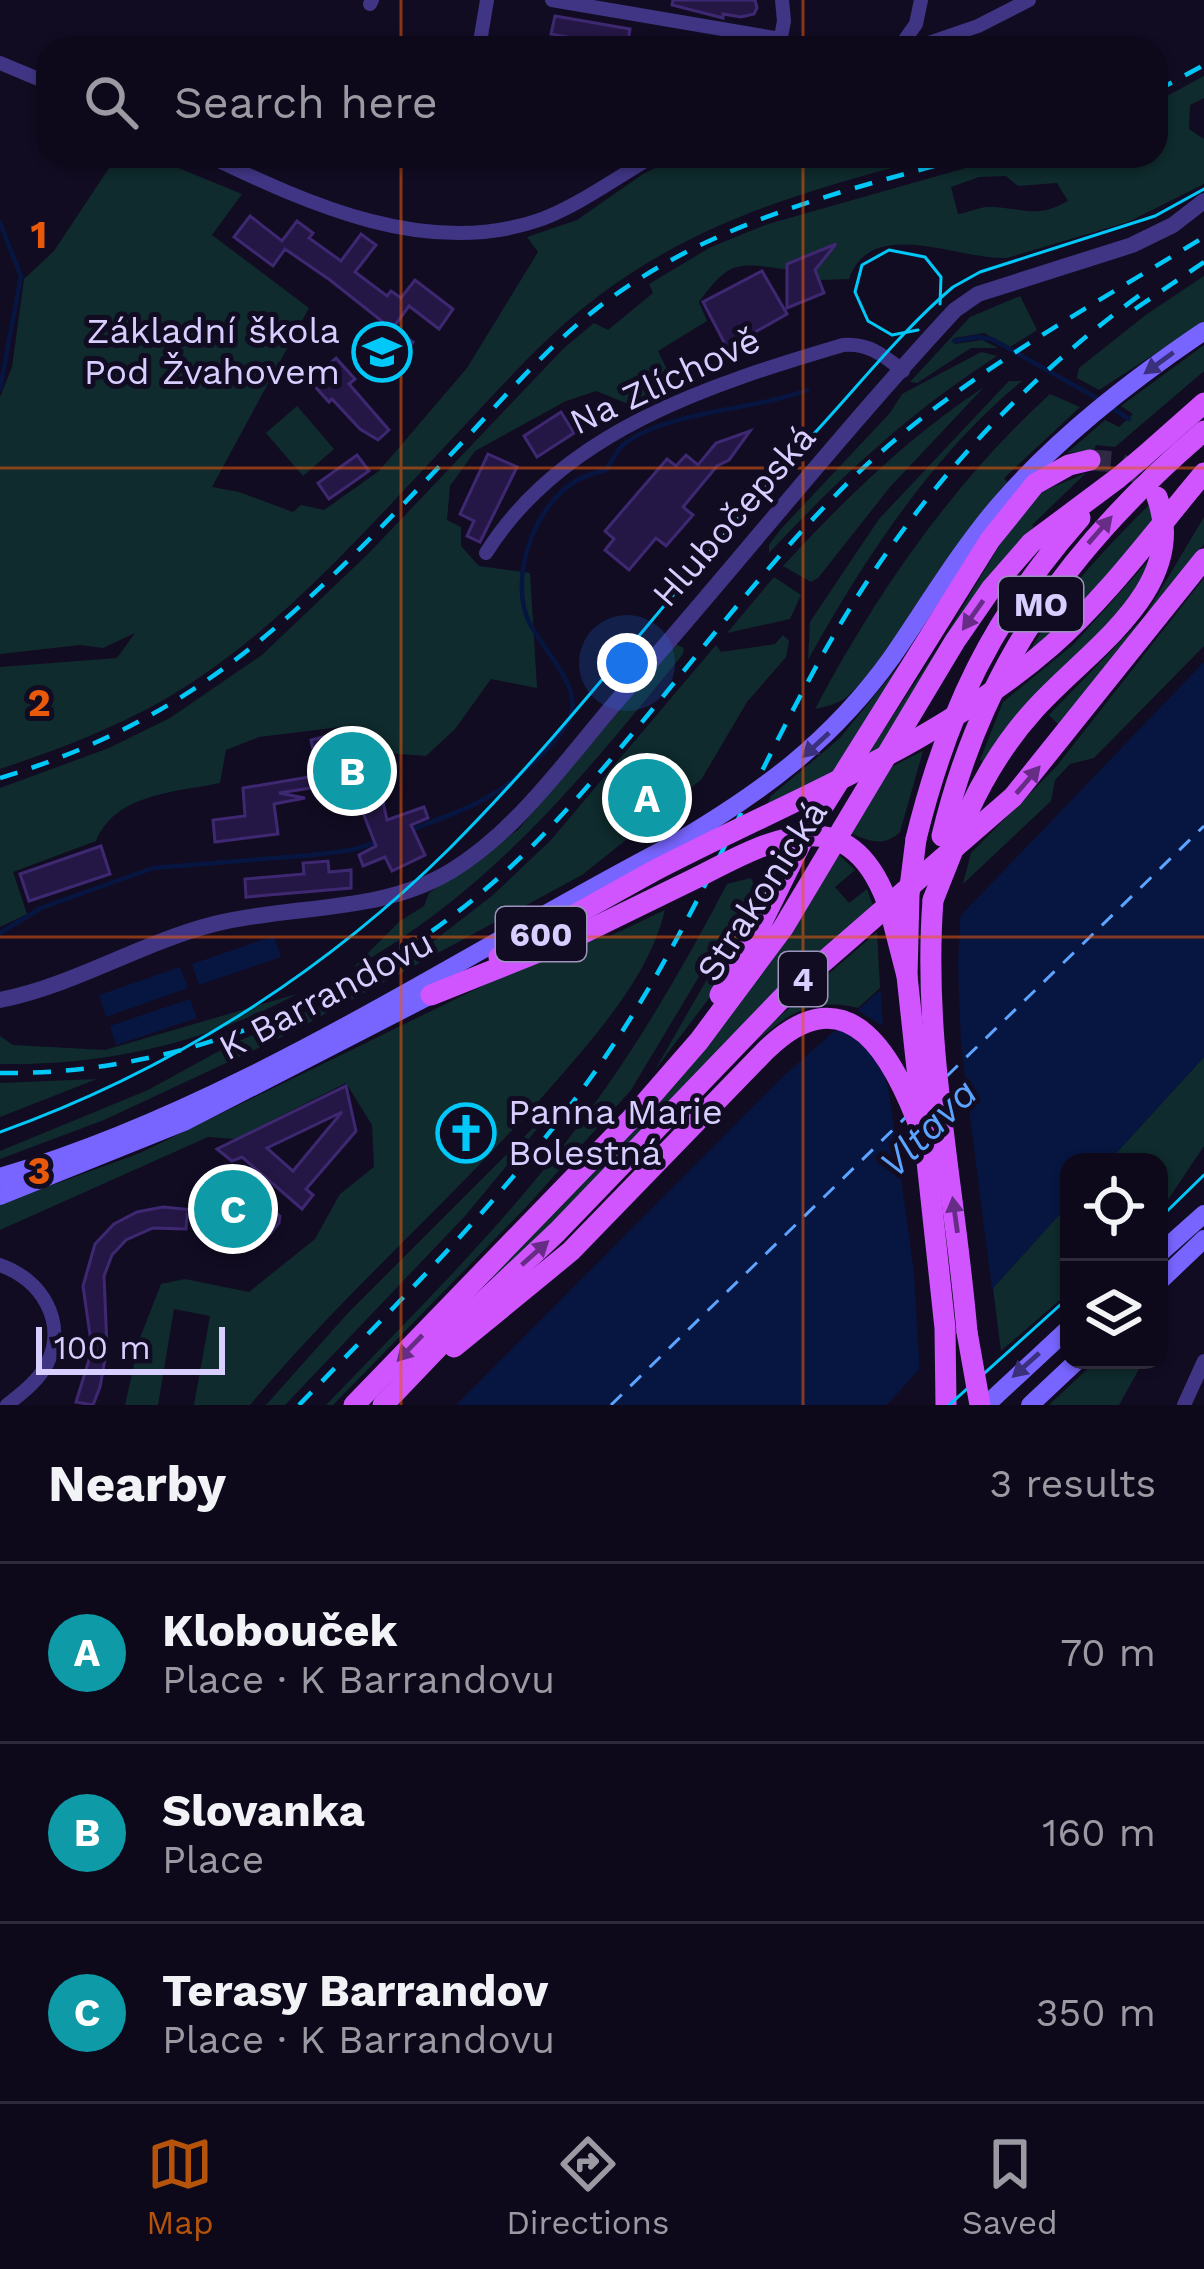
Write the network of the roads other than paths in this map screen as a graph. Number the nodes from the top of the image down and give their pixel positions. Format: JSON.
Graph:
{"nodes":[{"id":1,"x":487,"y":0,"type":"edge"},
{"id":2,"x":552,"y":0,"type":"edge"},
{"id":3,"x":782,"y":0,"type":"edge"},
{"id":4,"x":921,"y":0,"type":"edge"},
{"id":5,"x":1029,"y":0,"type":"edge"},
{"id":6,"x":480,"y":36,"type":"edge"},
{"id":7,"x":743,"y":36,"type":"edge"},
{"id":8,"x":780,"y":36,"type":"edge"},
{"id":9,"x":908,"y":36,"type":"edge"},
{"id":10,"x":949,"y":36,"type":"edge"},
{"id":11,"x":0,"y":63,"type":"edge"},
{"id":12,"x":36,"y":78,"type":"edge"},
{"id":13,"x":237,"y":168,"type":"edge"},
{"id":14,"x":633,"y":168,"type":"edge"},
{"id":15,"x":1201,"y":204,"type":"edge"},
{"id":16,"x":1204,"y":331,"type":"edge"},
{"id":17,"x":903,"y":371,"type":"junction"},
{"id":18,"x":1204,"y":403,"type":"edge"},
{"id":19,"x":1204,"y":431,"type":"edge"},
{"id":20,"x":1090,"y":460,"type":"tunnel mouth"},
{"id":21,"x":1204,"y":473,"type":"edge"},
{"id":22,"x":1118,"y":478,"type":"junction"},
{"id":23,"x":1024,"y":493,"type":"junction"},
{"id":24,"x":1157,"y":497,"type":"dead end"},
{"id":25,"x":486,"y":554,"type":"dead end"},
{"id":26,"x":1204,"y":559,"type":"edge"},
{"id":27,"x":946,"y":578,"type":"junction"},
{"id":28,"x":933,"y":900,"type":"junction"},
{"id":29,"x":907,"y":976,"type":"junction"},
{"id":30,"x":430,"y":995,"type":"junction"},
{"id":31,"x":0,"y":1000,"type":"edge"},
{"id":32,"x":664,"y":1081,"type":"junction"},
{"id":33,"x":923,"y":1136,"type":"junction"},
{"id":34,"x":0,"y":1178,"type":"edge"},
{"id":35,"x":0,"y":1196,"type":"edge"},
{"id":36,"x":1204,"y":1214,"type":"edge"},
{"id":37,"x":1204,"y":1239,"type":"edge"},
{"id":38,"x":1168,"y":1246,"type":"edge"},
{"id":39,"x":0,"y":1265,"type":"edge"},
{"id":40,"x":1168,"y":1273,"type":"edge"},
{"id":41,"x":967,"y":1332,"type":"junction"},
{"id":42,"x":1060,"y":1336,"type":"edge"},
{"id":43,"x":1204,"y":1361,"type":"edge"},
{"id":44,"x":1068,"y":1369,"type":"edge"},
{"id":45,"x":388,"y":1400,"type":"edge"},
{"id":46,"x":7,"y":1405,"type":"edge"},
{"id":47,"x":354,"y":1405,"type":"edge"},
{"id":48,"x":946,"y":1405,"type":"edge"},
{"id":49,"x":968,"y":1405,"type":"edge"},
{"id":50,"x":983,"y":1405,"type":"edge"},
{"id":51,"x":1030,"y":1405,"type":"edge"},
{"id":52,"x":1184,"y":1405,"type":"edge"}],
"edges":[{"from":1,"to":6,"type":"street"},
{"from":2,"to":7,"type":"street"},
{"from":3,"to":8,"type":"street"},
{"from":4,"to":9,"type":"street"},
{"from":5,"to":10,"type":"street"},
{"from":11,"to":12,"type":"street"},
{"from":13,"to":14,"type":"street"},
{"from":15,"to":17,"type":"street","name":"Hlubočepská"},
{"from":16,"to":27,"type":"main road","one_way":true},
{"from":17,"to":25,"type":"street","name":"Na Zlíchově"},
{"from":17,"to":31,"type":"street","name":"Hlubočepská"},
{"from":18,"to":22,"type":"main road","name":"Strakonická","number":"MO","bridge":true},
{"from":28,"to":19,"type":"main road","number":"MO","one_way":true,"bridge":true},
{"from":20,"to":23,"type":"main road"},
{"from":21,"to":30,"type":"main road","number":"600","bridge":true},
{"from":22,"to":29,"type":"main road","number":"MO","bridge":true},
{"from":22,"to":32,"type":"main road","name":"Strakonická","number":"4","one_way":true},
{"from":23,"to":27,"type":"main road"},
{"from":23,"to":32,"type":"main road"},
{"from":24,"to":28,"type":"main road","bridge":true},
{"from":45,"to":26,"type":"main road","number":"4","one_way":true},
{"from":27,"to":34,"type":"main road","name":"K Barrandovu","number":"600","one_way":true,"bridge":true},
{"from":41,"to":28,"type":"main road","number":"MO","one_way":true},
{"from":29,"to":30,"type":"main road","bridge":true},
{"from":29,"to":33,"type":"main road","number":"MO"},
{"from":30,"to":35,"type":"main road","name":"K Barrandovu","number":"600"},
{"from":32,"to":47,"type":"main road","name":"Strakonická","number":"4","one_way":true},
{"from":33,"to":45,"type":"main road"},
{"from":33,"to":48,"type":"main road","number":"MO"},
{"from":36,"to":38,"type":"main road"},
{"from":37,"to":40,"type":"main road"},
{"from":39,"to":46,"type":"street"},
{"from":41,"to":49,"type":"main road","number":"MO","bridge":true},
{"from":41,"to":50,"type":"main road","bridge":true},
{"from":42,"to":50,"type":"main road","one_way":true},
{"from":43,"to":52,"type":"street"},
{"from":44,"to":51,"type":"main road"}]}
